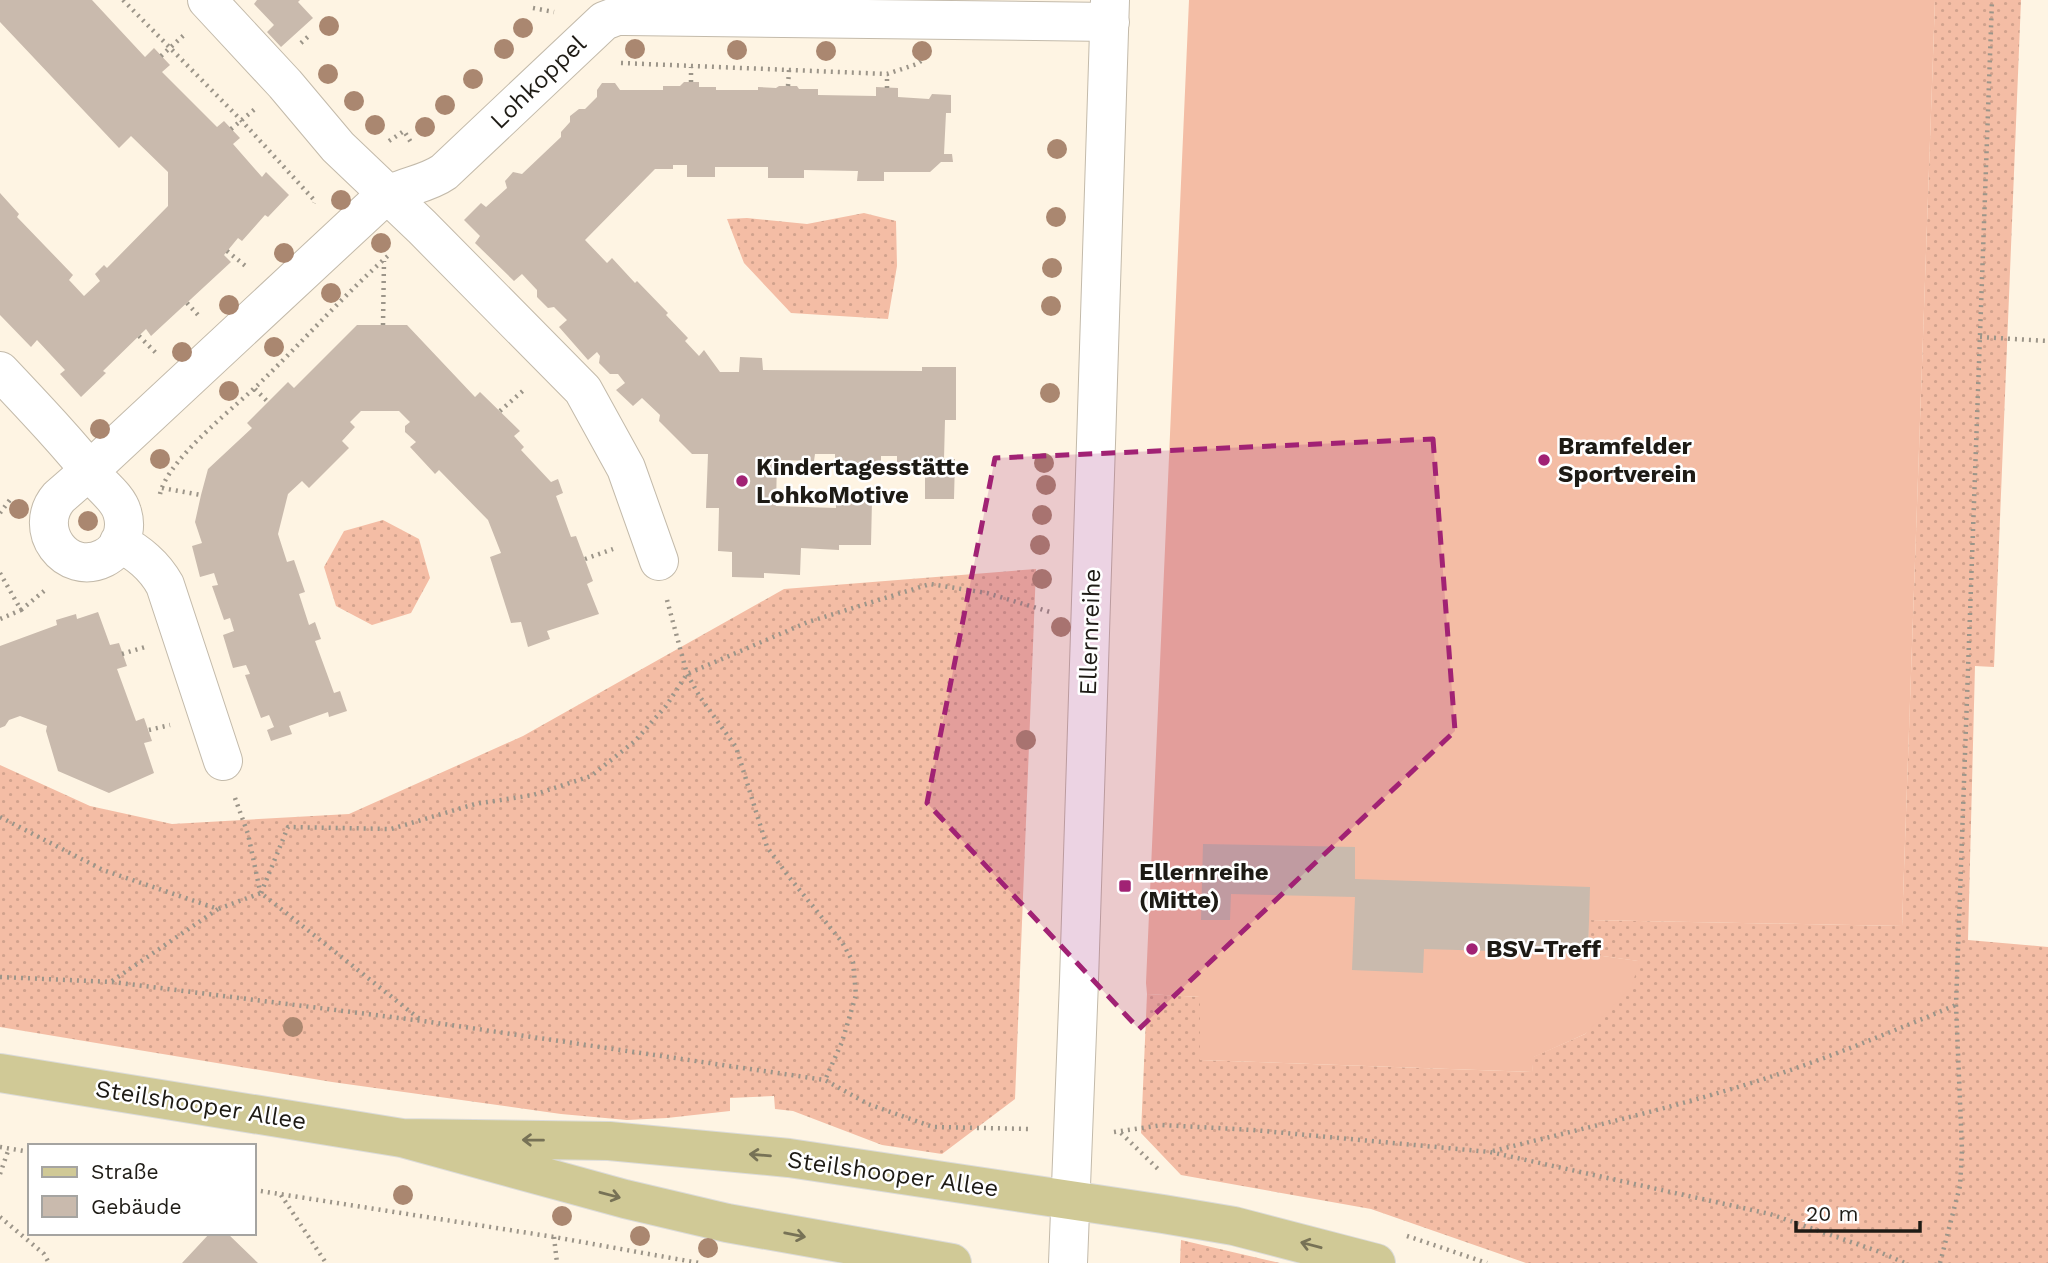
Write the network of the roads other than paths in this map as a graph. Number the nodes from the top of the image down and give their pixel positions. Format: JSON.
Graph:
{"nodes":[{"id":1,"x":207,"y":0,"type":"edge"},
{"id":2,"x":595,"y":10,"type":"edge"},
{"id":3,"x":1110,"y":11,"type":"edge"},
{"id":4,"x":388,"y":195,"type":"junction"},
{"id":5,"x":0,"y":372,"type":"edge"},
{"id":6,"x":90,"y":470,"type":"junction"},
{"id":7,"x":132,"y":551,"type":"junction"},
{"id":8,"x":659,"y":561,"type":"road end"},
{"id":9,"x":223,"y":761,"type":"dead end"},
{"id":10,"x":0,"y":1073,"type":"edge"},
{"id":11,"x":402,"y":1138,"type":"junction"},
{"id":12,"x":1070,"y":1200,"type":"junction"},
{"id":13,"x":952,"y":1263,"type":"edge"},
{"id":14,"x":1068,"y":1263,"type":"edge"},
{"id":15,"x":1376,"y":1263,"type":"edge"}],
"edges":[{"from":1,"to":4,"type":"street"},
{"from":2,"to":3,"type":"street","name":"Lohkoppel"},
{"from":2,"to":4,"type":"street","name":"Lohkoppel"},
{"from":3,"to":12,"type":"street","name":"Ellernreihe"},
{"from":4,"to":6,"type":"street","name":"Lohkoppel"},
{"from":4,"to":8,"type":"street"},
{"from":5,"to":6,"type":"street"},
{"from":6,"to":7,"type":"street"},
{"from":6,"to":7,"type":"street","name":"Lohkoppel"},
{"from":7,"to":9,"type":"street"},
{"from":10,"to":11,"type":"main road","name":"Steilshooper Allee"},
{"from":12,"to":11,"type":"main road","name":"Steilshooper Allee","one_way":true},
{"from":11,"to":13,"type":"main road","name":"Steilshooper Allee","one_way":true},
{"from":12,"to":14,"type":"street","name":"Ellernreihe"},
{"from":15,"to":12,"type":"main road","name":"Steilshooper Allee","one_way":true}]}
